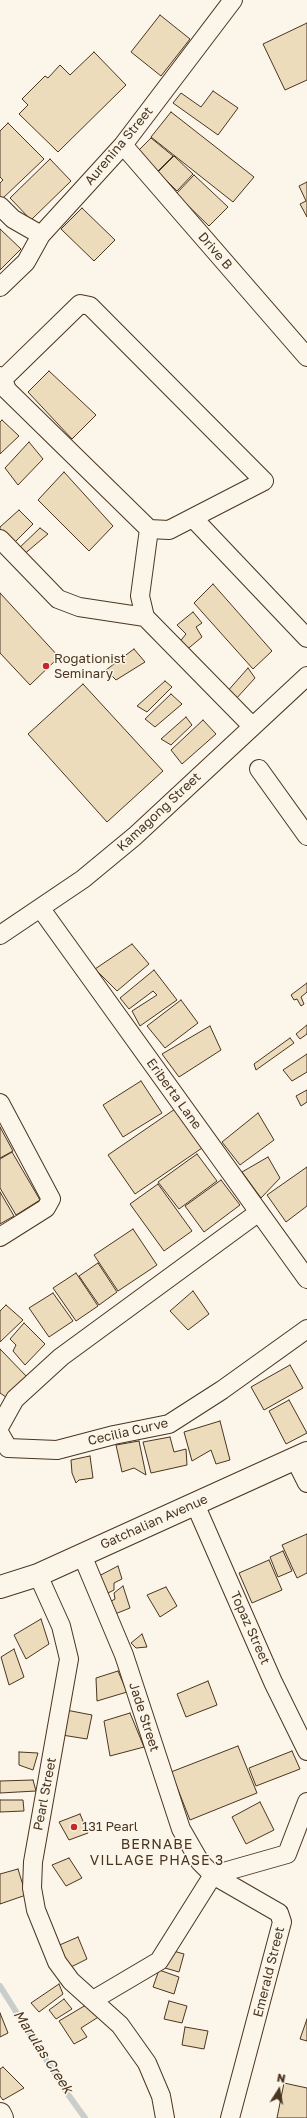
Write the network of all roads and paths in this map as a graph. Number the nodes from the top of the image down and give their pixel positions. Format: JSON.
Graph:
{"nodes":[{"id":1,"x":233,"y":0,"type":"edge"},
{"id":2,"x":122,"y":145,"type":"junction"},
{"id":3,"x":0,"y":206,"type":"edge"},
{"id":4,"x":41,"y":235,"type":"junction"},
{"id":5,"x":0,"y":286,"type":"edge"},
{"id":6,"x":307,"y":357,"type":"edge"},
{"id":7,"x":2,"y":378,"type":"edge"},
{"id":8,"x":193,"y":518,"type":"junction"},
{"id":9,"x":149,"y":529,"type":"junction"},
{"id":10,"x":0,"y":539,"type":"edge"},
{"id":11,"x":145,"y":617,"type":"junction"},
{"id":12,"x":307,"y":638,"type":"edge"},
{"id":13,"x":307,"y":676,"type":"edge"},
{"id":14,"x":252,"y":726,"type":"junction"},
{"id":15,"x":259,"y":769,"type":"dead end"},
{"id":16,"x":307,"y":836,"type":"edge"},
{"id":17,"x":41,"y":909,"type":"junction"},
{"id":18,"x":0,"y":935,"type":"edge"},
{"id":19,"x":0,"y":1103,"type":"edge"},
{"id":20,"x":259,"y":1212,"type":"junction"},
{"id":21,"x":0,"y":1237,"type":"edge"},
{"id":22,"x":307,"y":1279,"type":"edge"},
{"id":23,"x":307,"y":1329,"type":"edge"},
{"id":24,"x":0,"y":1426,"type":"edge"},
{"id":25,"x":0,"y":1434,"type":"edge"},
{"id":26,"x":301,"y":1456,"type":"edge"},
{"id":27,"x":307,"y":1483,"type":"edge"},
{"id":28,"x":195,"y":1504,"type":"junction"},
{"id":29,"x":82,"y":1555,"type":"junction"},
{"id":30,"x":38,"y":1575,"type":"junction"},
{"id":31,"x":0,"y":1587,"type":"edge"},
{"id":32,"x":307,"y":1751,"type":"edge"},
{"id":33,"x":307,"y":1802,"type":"edge"},
{"id":34,"x":213,"y":1875,"type":"junction"},
{"id":35,"x":93,"y":2000,"type":"junction"},
{"id":36,"x":0,"y":2114,"type":"edge"},
{"id":37,"x":2,"y":2118,"type":"edge"},
{"id":38,"x":165,"y":2118,"type":"edge"},
{"id":39,"x":230,"y":2118,"type":"edge"}],
"edges":[{"from":1,"to":2,"type":"street","name":"Aurenina Street"},
{"from":2,"to":4,"type":"street","name":"Aurenina Street"},
{"from":2,"to":6,"type":"street","name":"Drive B"},
{"from":3,"to":4,"type":"street"},
{"from":4,"to":5,"type":"street","name":"Aurenina Street"},
{"from":7,"to":8,"type":"street"},
{"from":7,"to":9,"type":"street"},
{"from":8,"to":9,"type":"street"},
{"from":8,"to":12,"type":"street"},
{"from":9,"to":11,"type":"street"},
{"from":10,"to":11,"type":"street"},
{"from":11,"to":14,"type":"street"},
{"from":13,"to":14,"type":"street","name":"Kamagong Street"},
{"from":14,"to":17,"type":"street","name":"Kamagong Street"},
{"from":15,"to":16,"type":"street"},
{"from":17,"to":18,"type":"street","name":"Kamagong Street"},
{"from":17,"to":20,"type":"street","name":"Eriberta Lane"},
{"from":19,"to":21,"type":"street"},
{"from":20,"to":22,"type":"street","name":"Eriberta Lane"},
{"from":20,"to":24,"type":"street"},
{"from":23,"to":25,"type":"street","name":"Cecilia Curve"},
{"from":26,"to":27,"type":"street"},
{"from":26,"to":28,"type":"street","name":"Gatchalian Avenue"},
{"from":28,"to":29,"type":"street","name":"Gatchalian Avenue"},
{"from":28,"to":32,"type":"street","name":"Topaz Street"},
{"from":29,"to":30,"type":"street","name":"Gatchalian Avenue"},
{"from":29,"to":34,"type":"street","name":"Jade Street"},
{"from":30,"to":31,"type":"street","name":"Gatchalian Avenue"},
{"from":30,"to":35,"type":"street","name":"Pearl Street"},
{"from":33,"to":34,"type":"street"},
{"from":34,"to":35,"type":"street"},
{"from":34,"to":39,"type":"street","name":"Emerald Street"},
{"from":35,"to":38,"type":"street","name":"Pearl Street"},
{"from":36,"to":37,"type":"street"}]}
